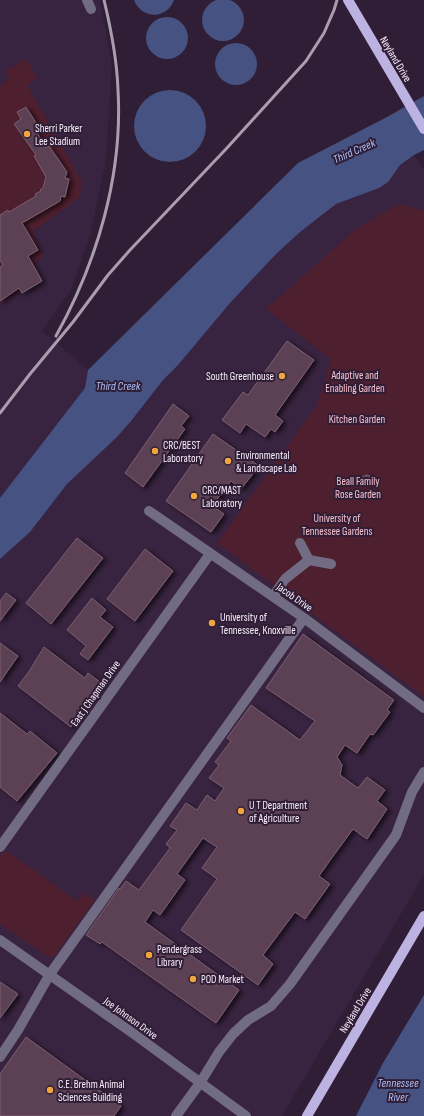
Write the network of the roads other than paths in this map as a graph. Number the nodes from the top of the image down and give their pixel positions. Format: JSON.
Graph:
{"nodes":[{"id":1,"x":348,"y":0,"type":"edge"},
{"id":2,"x":424,"y":130,"type":"edge"},
{"id":3,"x":149,"y":511,"type":"dead end"},
{"id":4,"x":300,"y":543,"type":"dead end"},
{"id":5,"x":210,"y":554,"type":"junction"},
{"id":6,"x":309,"y":560,"type":"junction"},
{"id":7,"x":331,"y":564,"type":"dead end"},
{"id":8,"x":276,"y":592,"type":"dead end"},
{"id":9,"x":304,"y":618,"type":"junction"},
{"id":10,"x":424,"y":708,"type":"edge"},
{"id":11,"x":424,"y":772,"type":"edge"},
{"id":12,"x":0,"y":847,"type":"edge"},
{"id":13,"x":424,"y":916,"type":"edge"},
{"id":14,"x":0,"y":940,"type":"edge"},
{"id":15,"x":50,"y":974,"type":"junction"},
{"id":16,"x":0,"y":1057,"type":"edge"},
{"id":17,"x":200,"y":1083,"type":"junction"},
{"id":18,"x":176,"y":1116,"type":"edge"},
{"id":19,"x":246,"y":1116,"type":"edge"},
{"id":20,"x":307,"y":1116,"type":"edge"}],
"edges":[{"from":1,"to":2,"type":"main road","name":"Neyland Drive"},
{"from":3,"to":5,"type":"street","name":"Jacob Drive"},
{"from":4,"to":6,"type":"street"},
{"from":5,"to":9,"type":"street","name":"Jacob Drive"},
{"from":5,"to":12,"type":"street","name":"East J Chapman Drive"},
{"from":6,"to":7,"type":"street"},
{"from":6,"to":8,"type":"street"},
{"from":9,"to":10,"type":"street","name":"Jacob Drive"},
{"from":9,"to":15,"type":"street"},
{"from":11,"to":17,"type":"street"},
{"from":13,"to":20,"type":"main road","name":"Neyland Drive"},
{"from":14,"to":15,"type":"street","name":"Joe Johnson Drive"},
{"from":15,"to":16,"type":"street"},
{"from":15,"to":17,"type":"street","name":"Joe Johnson Drive"},
{"from":17,"to":18,"type":"street"},
{"from":17,"to":19,"type":"street","name":"Joe Johnson Drive"}]}
